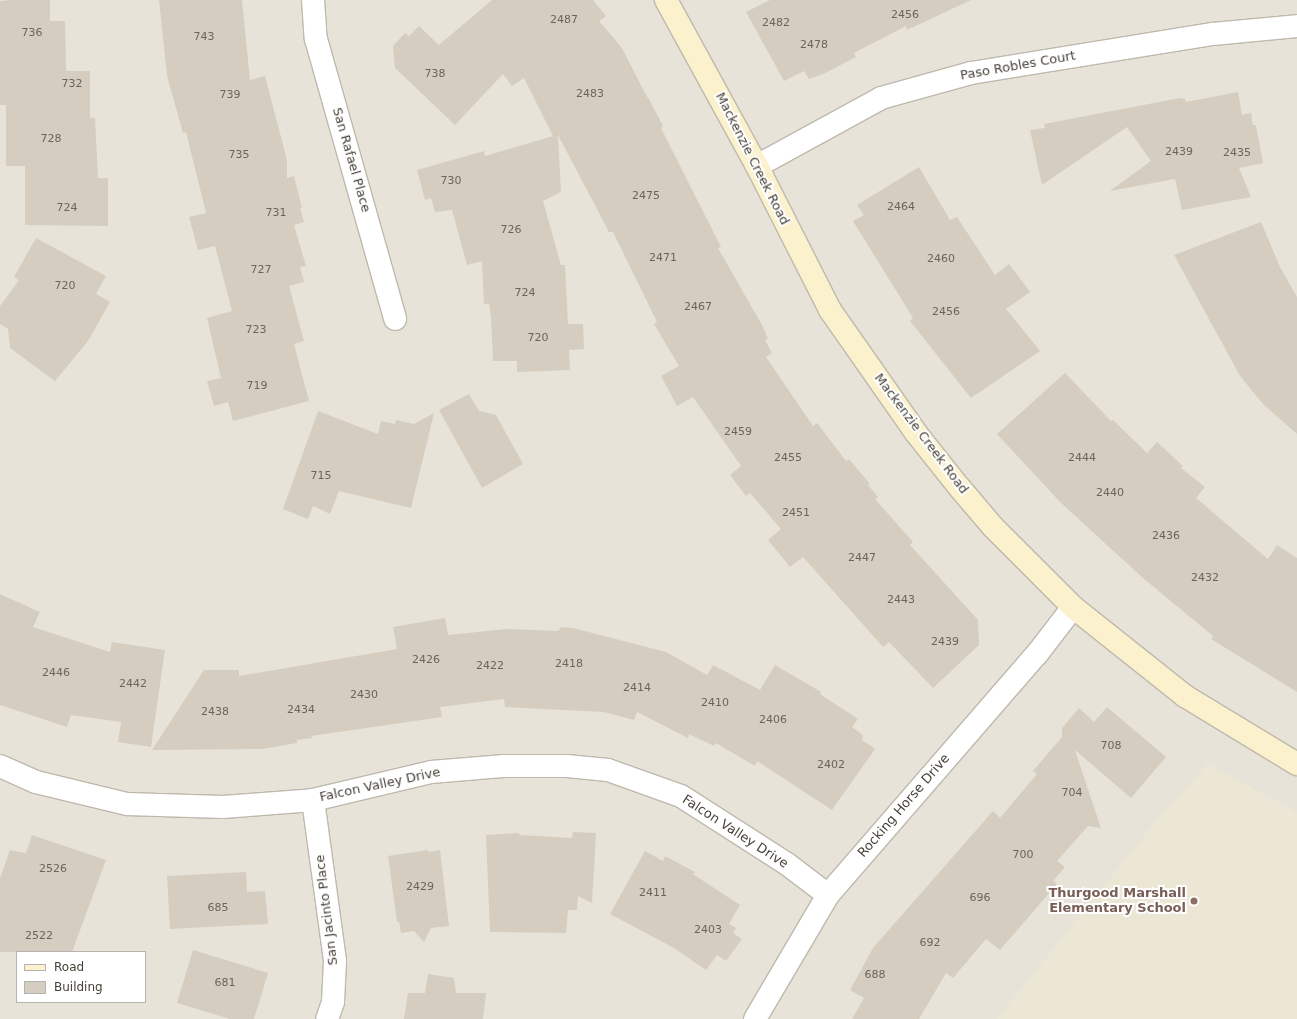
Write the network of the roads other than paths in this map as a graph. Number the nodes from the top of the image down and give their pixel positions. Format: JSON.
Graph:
{"nodes":[{"id":1,"x":313,"y":0,"type":"edge"},
{"id":2,"x":666,"y":0,"type":"edge"},
{"id":3,"x":1297,"y":26,"type":"edge"},
{"id":4,"x":757,"y":166,"type":"junction"},
{"id":5,"x":396,"y":319,"type":"dead end"},
{"id":6,"x":1073,"y":607,"type":"junction"},
{"id":7,"x":1297,"y":764,"type":"edge"},
{"id":8,"x":0,"y":766,"type":"edge"},
{"id":9,"x":313,"y":800,"type":"junction"},
{"id":10,"x":828,"y":895,"type":"junction"},
{"id":11,"x":327,"y":1019,"type":"edge"},
{"id":12,"x":756,"y":1019,"type":"edge"}],
"edges":[{"from":1,"to":5,"type":"street","name":"San Rafael Place"},
{"from":2,"to":4,"type":"street","name":"Mackenzie Creek Road"},
{"from":3,"to":4,"type":"street","name":"Paso Robles Court"},
{"from":4,"to":6,"type":"street","name":"Mackenzie Creek Road"},
{"from":6,"to":7,"type":"street","name":"Mackenzie Creek Road"},
{"from":6,"to":10,"type":"street","name":"Rocking Horse Drive"},
{"from":8,"to":9,"type":"street","name":"Falcon Valley Drive"},
{"from":9,"to":10,"type":"street","name":"Falcon Valley Drive"},
{"from":9,"to":11,"type":"street","name":"San Jacinto Place"},
{"from":10,"to":12,"type":"street","name":"Rocking Horse Drive"}]}
